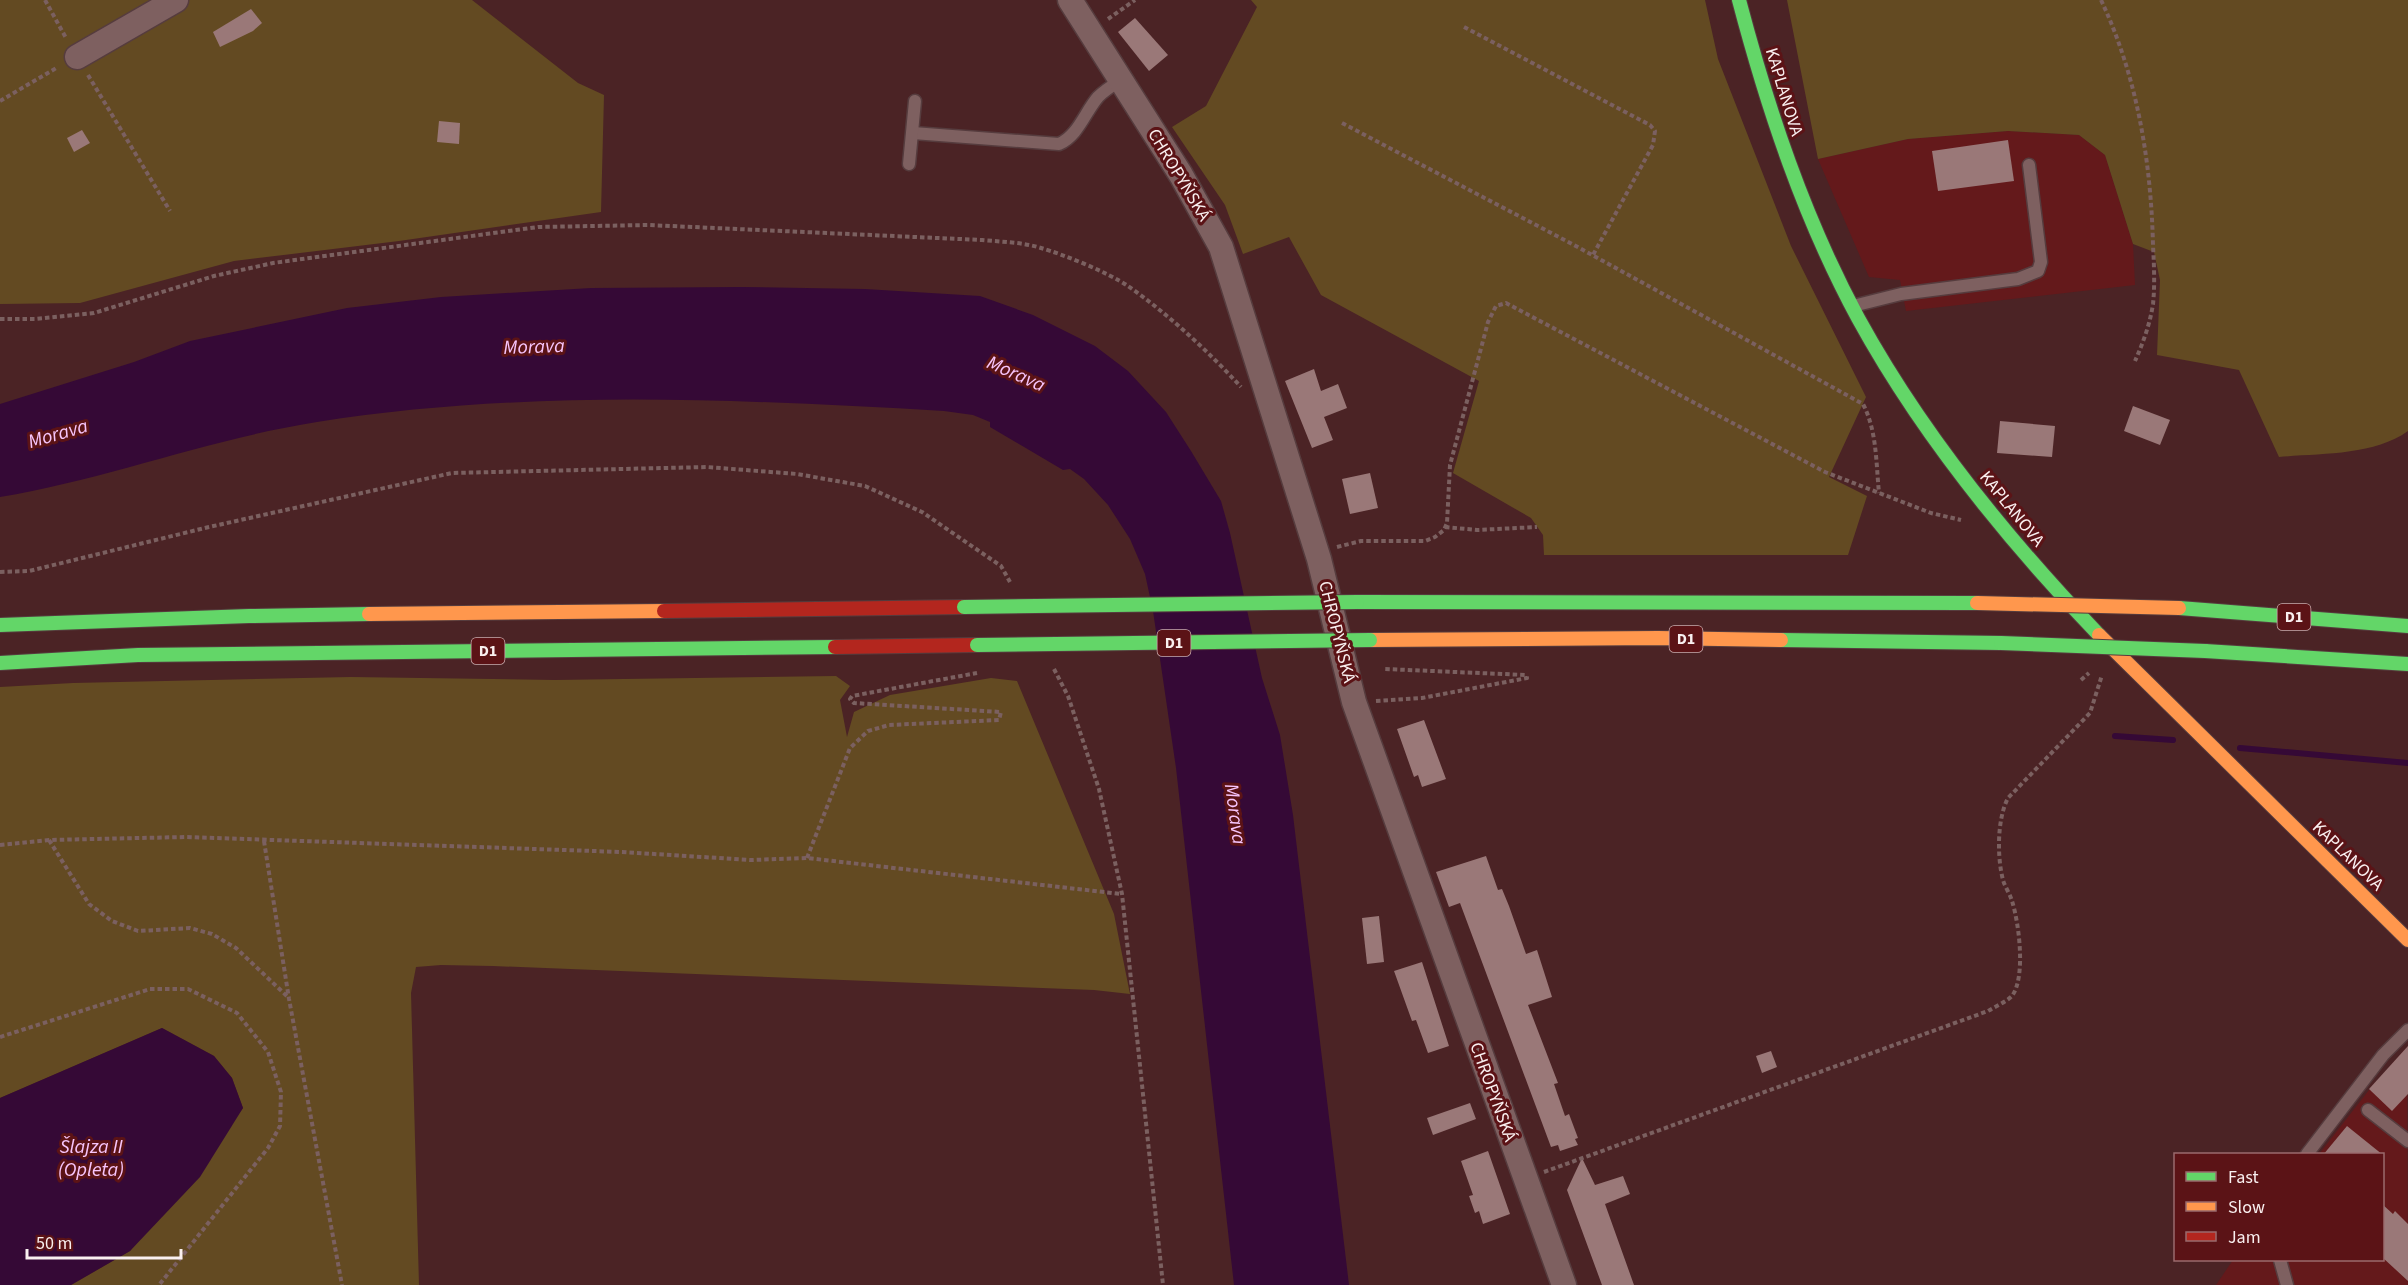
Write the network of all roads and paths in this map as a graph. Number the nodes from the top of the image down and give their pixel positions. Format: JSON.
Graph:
{"nodes":[{"id":1,"x":45,"y":0,"type":"edge"},
{"id":2,"x":176,"y":0,"type":"edge"},
{"id":3,"x":1070,"y":0,"type":"edge"},
{"id":4,"x":1135,"y":0,"type":"edge"},
{"id":5,"x":1739,"y":0,"type":"edge"},
{"id":6,"x":2101,"y":0,"type":"edge"},
{"id":7,"x":1464,"y":27,"type":"dead end"},
{"id":8,"x":1090,"y":32,"type":"junction"},
{"id":9,"x":77,"y":57,"type":"junction"},
{"id":10,"x":1121,"y":80,"type":"junction"},
{"id":11,"x":0,"y":101,"type":"edge"},
{"id":12,"x":915,"y":101,"type":"dead end"},
{"id":13,"x":1342,"y":123,"type":"dead end"},
{"id":14,"x":913,"y":133,"type":"junction"},
{"id":15,"x":909,"y":164,"type":"dead end"},
{"id":16,"x":2029,"y":165,"type":"dead end"},
{"id":17,"x":170,"y":211,"type":"dead end"},
{"id":18,"x":1593,"y":255,"type":"junction"},
{"id":19,"x":1852,"y":307,"type":"junction"},
{"id":20,"x":0,"y":319,"type":"edge"},
{"id":21,"x":2135,"y":362,"type":"dead end"},
{"id":22,"x":1243,"y":389,"type":"dead end"},
{"id":23,"x":1879,"y":493,"type":"junction"},
{"id":24,"x":1992,"y":515,"type":"junction"},
{"id":25,"x":1446,"y":527,"type":"junction"},
{"id":26,"x":1537,"y":527,"type":"dead end"},
{"id":27,"x":1319,"y":559,"type":"junction"},
{"id":28,"x":0,"y":572,"type":"edge"},
{"id":29,"x":1012,"y":586,"type":"dead end"},
{"id":30,"x":0,"y":625,"type":"edge"},
{"id":31,"x":2408,"y":626,"type":"edge"},
{"id":32,"x":0,"y":663,"type":"edge"},
{"id":33,"x":2105,"y":664,"type":"dead end"},
{"id":34,"x":2408,"y":664,"type":"edge"},
{"id":35,"x":1053,"y":666,"type":"dead end"},
{"id":36,"x":1378,"y":668,"type":"dead end"},
{"id":37,"x":983,"y":672,"type":"dead end"},
{"id":38,"x":1354,"y":702,"type":"junction"},
{"id":39,"x":49,"y":840,"type":"junction"},
{"id":40,"x":264,"y":841,"type":"junction"},
{"id":41,"x":0,"y":845,"type":"edge"},
{"id":42,"x":807,"y":858,"type":"junction"},
{"id":43,"x":1122,"y":894,"type":"junction"},
{"id":44,"x":2408,"y":940,"type":"edge"},
{"id":45,"x":289,"y":999,"type":"junction"},
{"id":46,"x":2408,"y":1030,"type":"edge"},
{"id":47,"x":0,"y":1037,"type":"edge"},
{"id":48,"x":2368,"y":1110,"type":"dead end"},
{"id":49,"x":2408,"y":1141,"type":"edge"},
{"id":50,"x":2309,"y":1153,"type":"edge"},
{"id":51,"x":1524,"y":1179,"type":"junction"},
{"id":52,"x":2280,"y":1261,"type":"edge"},
{"id":53,"x":159,"y":1285,"type":"edge"},
{"id":54,"x":342,"y":1285,"type":"edge"},
{"id":55,"x":1163,"y":1285,"type":"edge"},
{"id":56,"x":1564,"y":1285,"type":"edge"},
{"id":57,"x":2287,"y":1285,"type":"edge"}],
"edges":[{"from":1,"to":9,"type":"path"},
{"from":2,"to":9,"type":"street"},
{"from":3,"to":8,"type":"street","name":"CHROPYŇSKÁ"},
{"from":4,"to":8,"type":"path"},
{"from":5,"to":19,"type":"main road","name":"KAPLANOVA"},
{"from":6,"to":21,"type":"path"},
{"from":7,"to":18,"type":"path"},
{"from":8,"to":10,"type":"street","name":"CHROPYŇSKÁ"},
{"from":9,"to":11,"type":"path"},
{"from":9,"to":17,"type":"path"},
{"from":10,"to":14,"type":"lane"},
{"from":10,"to":27,"type":"street","name":"CHROPYŇSKÁ"},
{"from":12,"to":14,"type":"lane"},
{"from":13,"to":18,"type":"path"},
{"from":14,"to":15,"type":"lane"},
{"from":16,"to":19,"type":"lane"},
{"from":18,"to":23,"type":"path"},
{"from":19,"to":24,"type":"main road","name":"KAPLANOVA"},
{"from":20,"to":22,"type":"path"},
{"from":23,"to":24,"type":"path"},
{"from":23,"to":25,"type":"path"},
{"from":24,"to":44,"type":"main road","name":"KAPLANOVA"},
{"from":25,"to":26,"type":"path"},
{"from":25,"to":27,"type":"path"},
{"from":27,"to":38,"type":"street","name":"CHROPYŇSKÁ"},
{"from":28,"to":29,"type":"path"},
{"from":30,"to":31,"type":"main road","number":"D1","bridge":true},
{"from":32,"to":34,"type":"main road","number":"D1","bridge":true},
{"from":33,"to":51,"type":"path"},
{"from":35,"to":43,"type":"path"},
{"from":36,"to":38,"type":"path"},
{"from":37,"to":42,"type":"path"},
{"from":38,"to":51,"type":"street","name":"CHROPYŇSKÁ"},
{"from":39,"to":40,"type":"path"},
{"from":39,"to":41,"type":"path"},
{"from":39,"to":45,"type":"path"},
{"from":40,"to":42,"type":"path"},
{"from":40,"to":45,"type":"path"},
{"from":42,"to":43,"type":"path"},
{"from":43,"to":55,"type":"path"},
{"from":45,"to":54,"type":"path"},
{"from":46,"to":50,"type":"lane"},
{"from":47,"to":53,"type":"path"},
{"from":48,"to":49,"type":"lane"},
{"from":51,"to":56,"type":"street","name":"CHROPYŇSKÁ"},
{"from":52,"to":57,"type":"lane"}]}
